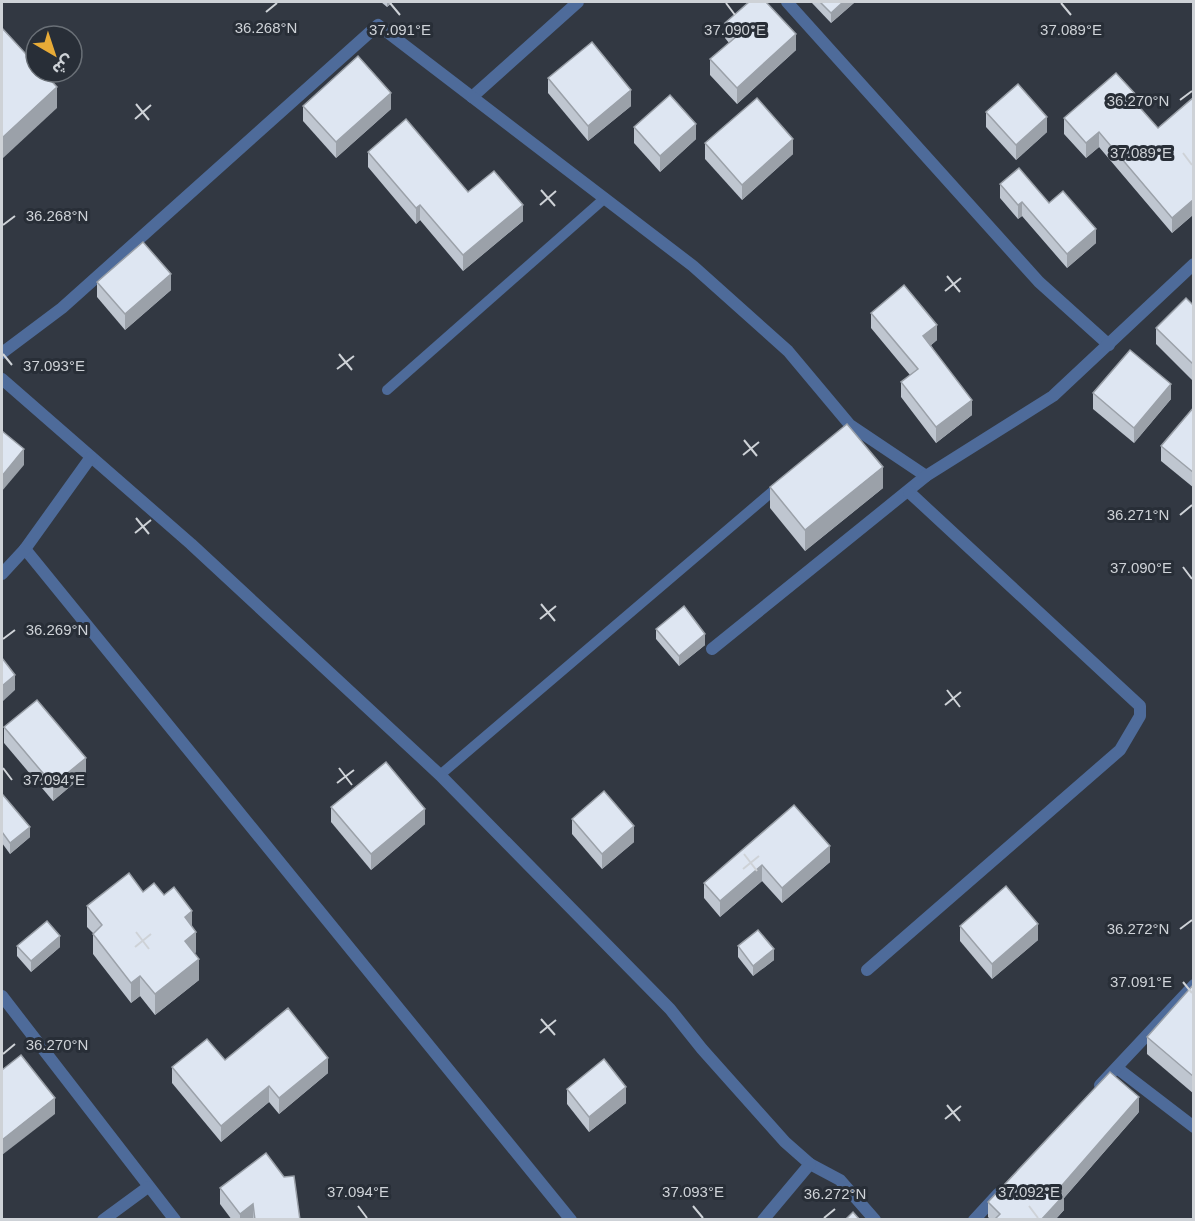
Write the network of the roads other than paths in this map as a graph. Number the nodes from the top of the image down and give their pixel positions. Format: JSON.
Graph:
{"nodes":[{"id":1,"x":578,"y":2,"type":"edge"},
{"id":2,"x":787,"y":2,"type":"edge"},
{"id":3,"x":472,"y":97,"type":"junction"},
{"id":4,"x":605,"y":198,"type":"junction"},
{"id":5,"x":1194,"y":264,"type":"edge"},
{"id":6,"x":1109,"y":345,"type":"junction"},
{"id":7,"x":2,"y":353,"type":"edge"},
{"id":8,"x":2,"y":378,"type":"edge"},
{"id":9,"x":387,"y":390,"type":"dead end"},
{"id":10,"x":91,"y":457,"type":"junction"},
{"id":11,"x":926,"y":476,"type":"junction"},
{"id":12,"x":786,"y":479,"type":"edge"},
{"id":13,"x":909,"y":492,"type":"junction"},
{"id":14,"x":25,"y":549,"type":"junction"},
{"id":15,"x":2,"y":574,"type":"edge"},
{"id":16,"x":712,"y":649,"type":"dead end"},
{"id":17,"x":440,"y":775,"type":"junction"},
{"id":18,"x":867,"y":970,"type":"dead end"},
{"id":19,"x":1194,"y":985,"type":"edge"},
{"id":20,"x":2,"y":996,"type":"edge"},
{"id":21,"x":1117,"y":1068,"type":"junction"},
{"id":22,"x":1093,"y":1093,"type":"edge"},
{"id":23,"x":1194,"y":1127,"type":"edge"},
{"id":24,"x":810,"y":1164,"type":"junction"},
{"id":25,"x":1006,"y":1186,"type":"edge"},
{"id":26,"x":148,"y":1187,"type":"junction"},
{"id":27,"x":103,"y":1220,"type":"edge"},
{"id":28,"x":175,"y":1220,"type":"edge"},
{"id":29,"x":572,"y":1220,"type":"edge"},
{"id":30,"x":764,"y":1220,"type":"edge"},
{"id":31,"x":875,"y":1220,"type":"edge"},
{"id":32,"x":974,"y":1220,"type":"edge"}],
"edges":[{"from":1,"to":3,"type":"street"},
{"from":2,"to":6,"type":"street"},
{"from":3,"to":4,"type":"street"},
{"from":3,"to":7,"type":"street"},
{"from":4,"to":9,"type":"lane"},
{"from":4,"to":11,"type":"street"},
{"from":5,"to":6,"type":"street"},
{"from":6,"to":11,"type":"street"},
{"from":8,"to":10,"type":"street"},
{"from":10,"to":14,"type":"street"},
{"from":10,"to":17,"type":"street"},
{"from":11,"to":13,"type":"street"},
{"from":12,"to":17,"type":"lane"},
{"from":13,"to":16,"type":"street"},
{"from":13,"to":18,"type":"street"},
{"from":14,"to":15,"type":"street"},
{"from":14,"to":29,"type":"street"},
{"from":17,"to":24,"type":"street"},
{"from":19,"to":21,"type":"street"},
{"from":20,"to":26,"type":"street"},
{"from":21,"to":22,"type":"street"},
{"from":21,"to":23,"type":"street"},
{"from":24,"to":30,"type":"street"},
{"from":24,"to":31,"type":"street"},
{"from":25,"to":32,"type":"street"},
{"from":26,"to":27,"type":"street"},
{"from":26,"to":28,"type":"street"}]}
